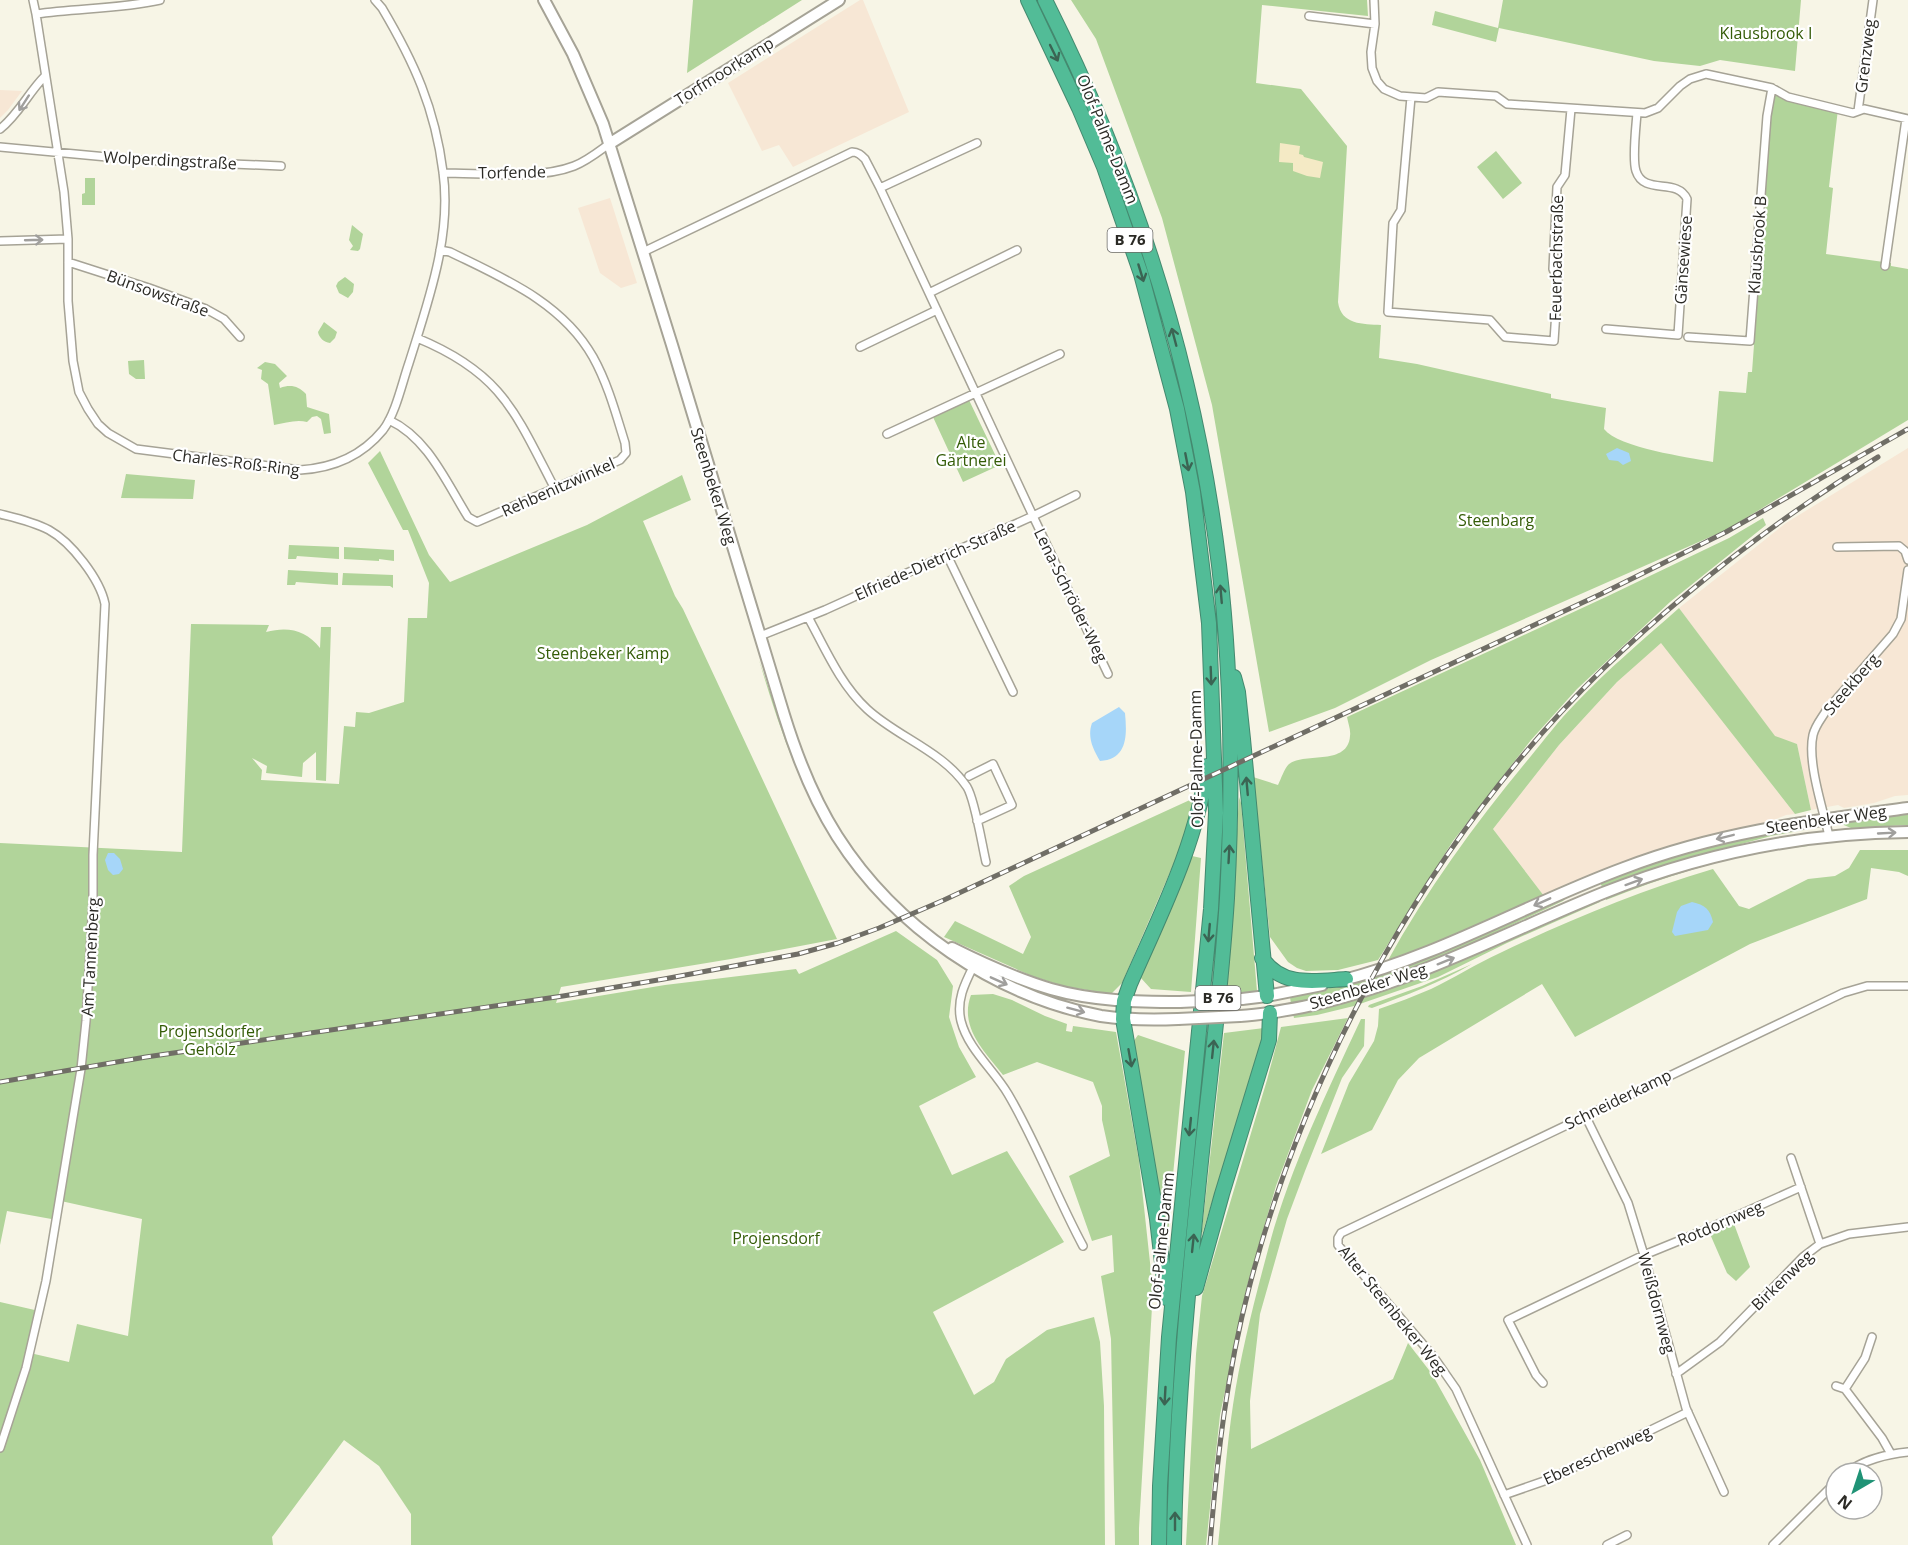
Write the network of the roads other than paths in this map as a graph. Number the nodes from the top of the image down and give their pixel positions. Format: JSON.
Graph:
{"nodes":[{"id":1,"x":33,"y":0,"type":"edge"},
{"id":2,"x":160,"y":0,"type":"edge"},
{"id":3,"x":375,"y":0,"type":"edge"},
{"id":4,"x":544,"y":0,"type":"edge"},
{"id":5,"x":839,"y":0,"type":"edge"},
{"id":6,"x":1028,"y":0,"type":"edge"},
{"id":7,"x":1045,"y":0,"type":"edge"},
{"id":8,"x":1374,"y":0,"type":"edge"},
{"id":9,"x":1873,"y":0,"type":"edge"},
{"id":10,"x":36,"y":14,"type":"junction"},
{"id":11,"x":1309,"y":16,"type":"dead end"},
{"id":12,"x":1375,"y":24,"type":"junction"},
{"id":13,"x":45,"y":76,"type":"junction"},
{"id":14,"x":1772,"y":88,"type":"junction"},
{"id":15,"x":1410,"y":97,"type":"junction"},
{"id":16,"x":1571,"y":109,"type":"junction"},
{"id":17,"x":1858,"y":111,"type":"junction"},
{"id":18,"x":1636,"y":113,"type":"junction"},
{"id":19,"x":1907,"y":119,"type":"edge"},
{"id":20,"x":0,"y":129,"type":"edge"},
{"id":21,"x":977,"y":143,"type":"dead end"},
{"id":22,"x":609,"y":144,"type":"junction"},
{"id":23,"x":0,"y":147,"type":"edge"},
{"id":24,"x":58,"y":154,"type":"junction"},
{"id":25,"x":281,"y":166,"type":"dead end"},
{"id":26,"x":443,"y":173,"type":"junction"},
{"id":27,"x":880,"y":188,"type":"junction"},
{"id":28,"x":68,"y":239,"type":"junction"},
{"id":29,"x":0,"y":241,"type":"edge"},
{"id":30,"x":440,"y":250,"type":"junction"},
{"id":31,"x":1017,"y":250,"type":"dead end"},
{"id":32,"x":643,"y":252,"type":"junction"},
{"id":33,"x":68,"y":262,"type":"junction"},
{"id":34,"x":1885,"y":266,"type":"dead end"},
{"id":35,"x":929,"y":293,"type":"junction"},
{"id":36,"x":937,"y":310,"type":"junction"},
{"id":37,"x":1606,"y":329,"type":"dead end"},
{"id":38,"x":240,"y":337,"type":"dead end"},
{"id":39,"x":417,"y":338,"type":"junction"},
{"id":40,"x":1688,"y":338,"type":"dead end"},
{"id":41,"x":860,"y":347,"type":"dead end"},
{"id":42,"x":1060,"y":354,"type":"dead end"},
{"id":43,"x":976,"y":394,"type":"junction"},
{"id":44,"x":389,"y":420,"type":"junction"},
{"id":45,"x":887,"y":434,"type":"dead end"},
{"id":46,"x":555,"y":489,"type":"junction"},
{"id":47,"x":1076,"y":495,"type":"dead end"},
{"id":48,"x":0,"y":514,"type":"edge"},
{"id":49,"x":1033,"y":516,"type":"junction"},
{"id":50,"x":1837,"y":547,"type":"dead end"},
{"id":51,"x":947,"y":555,"type":"junction"},
{"id":52,"x":1908,"y":560,"type":"edge"},
{"id":53,"x":1908,"y":570,"type":"edge"},
{"id":54,"x":808,"y":617,"type":"junction"},
{"id":55,"x":760,"y":636,"type":"junction"},
{"id":56,"x":1226,"y":652,"type":"junction"},
{"id":57,"x":1108,"y":674,"type":"dead end"},
{"id":58,"x":1013,"y":692,"type":"dead end"},
{"id":59,"x":1213,"y":728,"type":"junction"},
{"id":60,"x":969,"y":776,"type":"dead end"},
{"id":61,"x":1908,"y":808,"type":"edge"},
{"id":62,"x":1825,"y":819,"type":"junction"},
{"id":63,"x":977,"y":821,"type":"junction"},
{"id":64,"x":1908,"y":832,"type":"edge"},
{"id":65,"x":1829,"y":836,"type":"junction"},
{"id":66,"x":986,"y":862,"type":"dead end"},
{"id":67,"x":1574,"y":888,"type":"junction"},
{"id":68,"x":1580,"y":904,"type":"junction"},
{"id":69,"x":1262,"y":958,"type":"junction"},
{"id":70,"x":975,"y":964,"type":"junction"},
{"id":71,"x":1346,"y":979,"type":"junction"},
{"id":72,"x":1908,"y":986,"type":"edge"},
{"id":73,"x":1267,"y":996,"type":"junction"},
{"id":74,"x":1124,"y":1001,"type":"junction"},
{"id":75,"x":1270,"y":1013,"type":"junction"},
{"id":76,"x":1123,"y":1018,"type":"junction"},
{"id":77,"x":1585,"y":1115,"type":"junction"},
{"id":78,"x":1791,"y":1158,"type":"dead end"},
{"id":79,"x":1801,"y":1187,"type":"junction"},
{"id":80,"x":1908,"y":1227,"type":"edge"},
{"id":81,"x":1338,"y":1239,"type":"joint"},
{"id":82,"x":1820,"y":1244,"type":"junction"},
{"id":83,"x":1083,"y":1246,"type":"dead end"},
{"id":84,"x":1644,"y":1255,"type":"junction"},
{"id":85,"x":1169,"y":1337,"type":"junction"},
{"id":86,"x":1872,"y":1337,"type":"dead end"},
{"id":87,"x":1183,"y":1343,"type":"junction"},
{"id":88,"x":1676,"y":1374,"type":"junction"},
{"id":89,"x":1543,"y":1383,"type":"dead end"},
{"id":90,"x":1836,"y":1386,"type":"dead end"},
{"id":91,"x":1845,"y":1389,"type":"junction"},
{"id":92,"x":1688,"y":1412,"type":"junction"},
{"id":93,"x":0,"y":1448,"type":"edge"},
{"id":94,"x":1908,"y":1452,"type":"edge"},
{"id":95,"x":1891,"y":1454,"type":"junction"},
{"id":96,"x":1872,"y":1461,"type":"edge"},
{"id":97,"x":1724,"y":1492,"type":"dead end"},
{"id":98,"x":1824,"y":1494,"type":"edge"},
{"id":99,"x":1504,"y":1495,"type":"junction"},
{"id":100,"x":1627,"y":1536,"type":"dead end"},
{"id":101,"x":1160,"y":1545,"type":"edge"},
{"id":102,"x":1174,"y":1545,"type":"edge"},
{"id":103,"x":1527,"y":1545,"type":"edge"},
{"id":104,"x":1607,"y":1545,"type":"edge"},
{"id":105,"x":1773,"y":1545,"type":"edge"}],
"edges":[{"from":1,"to":10,"type":"street","name":"Charles-Roß-Ring"},
{"from":2,"to":10,"type":"street"},
{"from":3,"to":26,"type":"street","name":"Charles-Roß-Ring"},
{"from":4,"to":22,"type":"main road","name":"Steenbeker Weg"},
{"from":5,"to":22,"type":"main road","name":"Torfmoorkamp"},
{"from":6,"to":59,"type":"highway","name":"Olof-Palme-Damm","number":"B 76","one_way":true},
{"from":56,"to":7,"type":"highway","name":"Olof-Palme-Damm","number":"B 76","one_way":true},
{"from":8,"to":12,"type":"street"},
{"from":9,"to":17,"type":"street","name":"Grenzweg"},
{"from":10,"to":13,"type":"street","name":"Charles-Roß-Ring"},
{"from":11,"to":12,"type":"street"},
{"from":12,"to":15,"type":"street"},
{"from":13,"to":20,"type":"street","one_way":true},
{"from":13,"to":24,"type":"street","name":"Charles-Roß-Ring"},
{"from":14,"to":17,"type":"street"},
{"from":14,"to":18,"type":"street"},
{"from":14,"to":40,"type":"street","name":"Klausbrook B"},
{"from":15,"to":16,"type":"street"},
{"from":15,"to":16,"type":"street","name":"Feuerbachstraße"},
{"from":16,"to":18,"type":"street"},
{"from":17,"to":19,"type":"street"},
{"from":18,"to":37,"type":"street","name":"Gänsewiese"},
{"from":19,"to":34,"type":"street"},
{"from":21,"to":27,"type":"street"},
{"from":22,"to":26,"type":"street","name":"Torfende"},
{"from":22,"to":32,"type":"main road","name":"Steenbeker Weg"},
{"from":23,"to":24,"type":"street","name":"Wolperdingstraße"},
{"from":24,"to":25,"type":"street","name":"Wolperdingstraße"},
{"from":24,"to":28,"type":"street","name":"Charles-Roß-Ring"},
{"from":26,"to":30,"type":"street","name":"Charles-Roß-Ring"},
{"from":27,"to":32,"type":"street","name":"Elfriede-Dietrich-Straße"},
{"from":27,"to":35,"type":"street","name":"Elfriede-Dietrich-Straße"},
{"from":29,"to":28,"type":"street","one_way":true},
{"from":28,"to":33,"type":"street","name":"Charles-Roß-Ring"},
{"from":30,"to":39,"type":"street","name":"Charles-Roß-Ring"},
{"from":30,"to":46,"type":"street","name":"Rehbenitzwinkel"},
{"from":31,"to":35,"type":"street"},
{"from":32,"to":55,"type":"main road","name":"Steenbeker Weg"},
{"from":33,"to":38,"type":"street","name":"Bünsowstraße"},
{"from":33,"to":44,"type":"street","name":"Charles-Roß-Ring"},
{"from":35,"to":36,"type":"street","name":"Elfriede-Dietrich-Straße"},
{"from":36,"to":41,"type":"street"},
{"from":36,"to":43,"type":"street","name":"Elfriede-Dietrich-Straße"},
{"from":39,"to":44,"type":"street","name":"Charles-Roß-Ring"},
{"from":39,"to":46,"type":"street"},
{"from":42,"to":43,"type":"street"},
{"from":43,"to":45,"type":"street"},
{"from":43,"to":49,"type":"street","name":"Elfriede-Dietrich-Straße"},
{"from":44,"to":46,"type":"street","name":"Rehbenitzwinkel"},
{"from":47,"to":49,"type":"street"},
{"from":48,"to":93,"type":"street","name":"Am Tannenberg"},
{"from":49,"to":51,"type":"street","name":"Elfriede-Dietrich-Straße"},
{"from":49,"to":57,"type":"street","name":"Lena-Schröder-Weg"},
{"from":50,"to":52,"type":"street"},
{"from":51,"to":54,"type":"street","name":"Elfriede-Dietrich-Straße"},
{"from":51,"to":58,"type":"street"},
{"from":53,"to":62,"type":"street","name":"Steekberg"},
{"from":54,"to":55,"type":"street","name":"Elfriede-Dietrich-Straße"},
{"from":54,"to":63,"type":"street"},
{"from":55,"to":70,"type":"main road","name":"Steenbeker Weg"},
{"from":69,"to":56,"type":"highway","one_way":true},
{"from":87,"to":56,"type":"highway","name":"Olof-Palme-Damm","number":"B 76","one_way":true},
{"from":59,"to":74,"type":"highway"},
{"from":59,"to":85,"type":"highway","name":"Olof-Palme-Damm","number":"B 76","one_way":true},
{"from":60,"to":63,"type":"street"},
{"from":61,"to":62,"type":"main road","name":"Steenbeker Weg"},
{"from":62,"to":65,"type":"street","name":"Steekberg"},
{"from":62,"to":67,"type":"main road","name":"Steenbeker Weg","one_way":true},
{"from":63,"to":66,"type":"street"},
{"from":65,"to":64,"type":"main road","name":"Steenbeker Weg","one_way":true},
{"from":68,"to":65,"type":"main road","name":"Steenbeker Weg","one_way":true},
{"from":67,"to":68,"type":"main road"},
{"from":67,"to":71,"type":"main road","name":"Steenbeker Weg","one_way":true},
{"from":75,"to":68,"type":"main road","name":"Steenbeker Weg","one_way":true},
{"from":69,"to":71,"type":"highway"},
{"from":69,"to":73,"type":"highway"},
{"from":70,"to":74,"type":"main road","name":"Steenbeker Weg"},
{"from":70,"to":76,"type":"main road","name":"Steenbeker Weg","one_way":true},
{"from":70,"to":83,"type":"street"},
{"from":71,"to":73,"type":"main road","name":"Steenbeker Weg"},
{"from":72,"to":77,"type":"street","name":"Schneiderkamp"},
{"from":73,"to":74,"type":"main road","name":"Steenbeker Weg","bridge":true},
{"from":73,"to":75,"type":"main road"},
{"from":74,"to":76,"type":"highway"},
{"from":75,"to":76,"type":"main road","name":"Steenbeker Weg","bridge":true},
{"from":75,"to":87,"type":"highway"},
{"from":76,"to":85,"type":"highway","one_way":true},
{"from":77,"to":81,"type":"street","name":"Schneiderkamp"},
{"from":77,"to":84,"type":"street","name":"Weißdornweg"},
{"from":78,"to":79,"type":"street"},
{"from":79,"to":82,"type":"street"},
{"from":79,"to":84,"type":"street","name":"Rotdornweg"},
{"from":80,"to":82,"type":"street","name":"Birkenweg"},
{"from":81,"to":99,"type":"street","name":"Alter Steenbeker Weg"},
{"from":82,"to":88,"type":"street","name":"Birkenweg"},
{"from":84,"to":88,"type":"street","name":"Weißdornweg"},
{"from":84,"to":89,"type":"street","name":"Rotdornweg"},
{"from":85,"to":101,"type":"highway","name":"Olof-Palme-Damm","number":"B 76","one_way":true},
{"from":86,"to":91,"type":"street"},
{"from":102,"to":87,"type":"highway","name":"Olof-Palme-Damm","number":"B 76","one_way":true},
{"from":88,"to":92,"type":"street","name":"Weißdornweg"},
{"from":90,"to":91,"type":"street"},
{"from":91,"to":95,"type":"street"},
{"from":92,"to":97,"type":"street","name":"Weißdornweg"},
{"from":92,"to":99,"type":"street","name":"Ebereschenweg"},
{"from":94,"to":95,"type":"street"},
{"from":95,"to":96,"type":"street"},
{"from":98,"to":105,"type":"street"},
{"from":99,"to":103,"type":"street","name":"Alter Steenbeker Weg"},
{"from":100,"to":104,"type":"street"}]}
